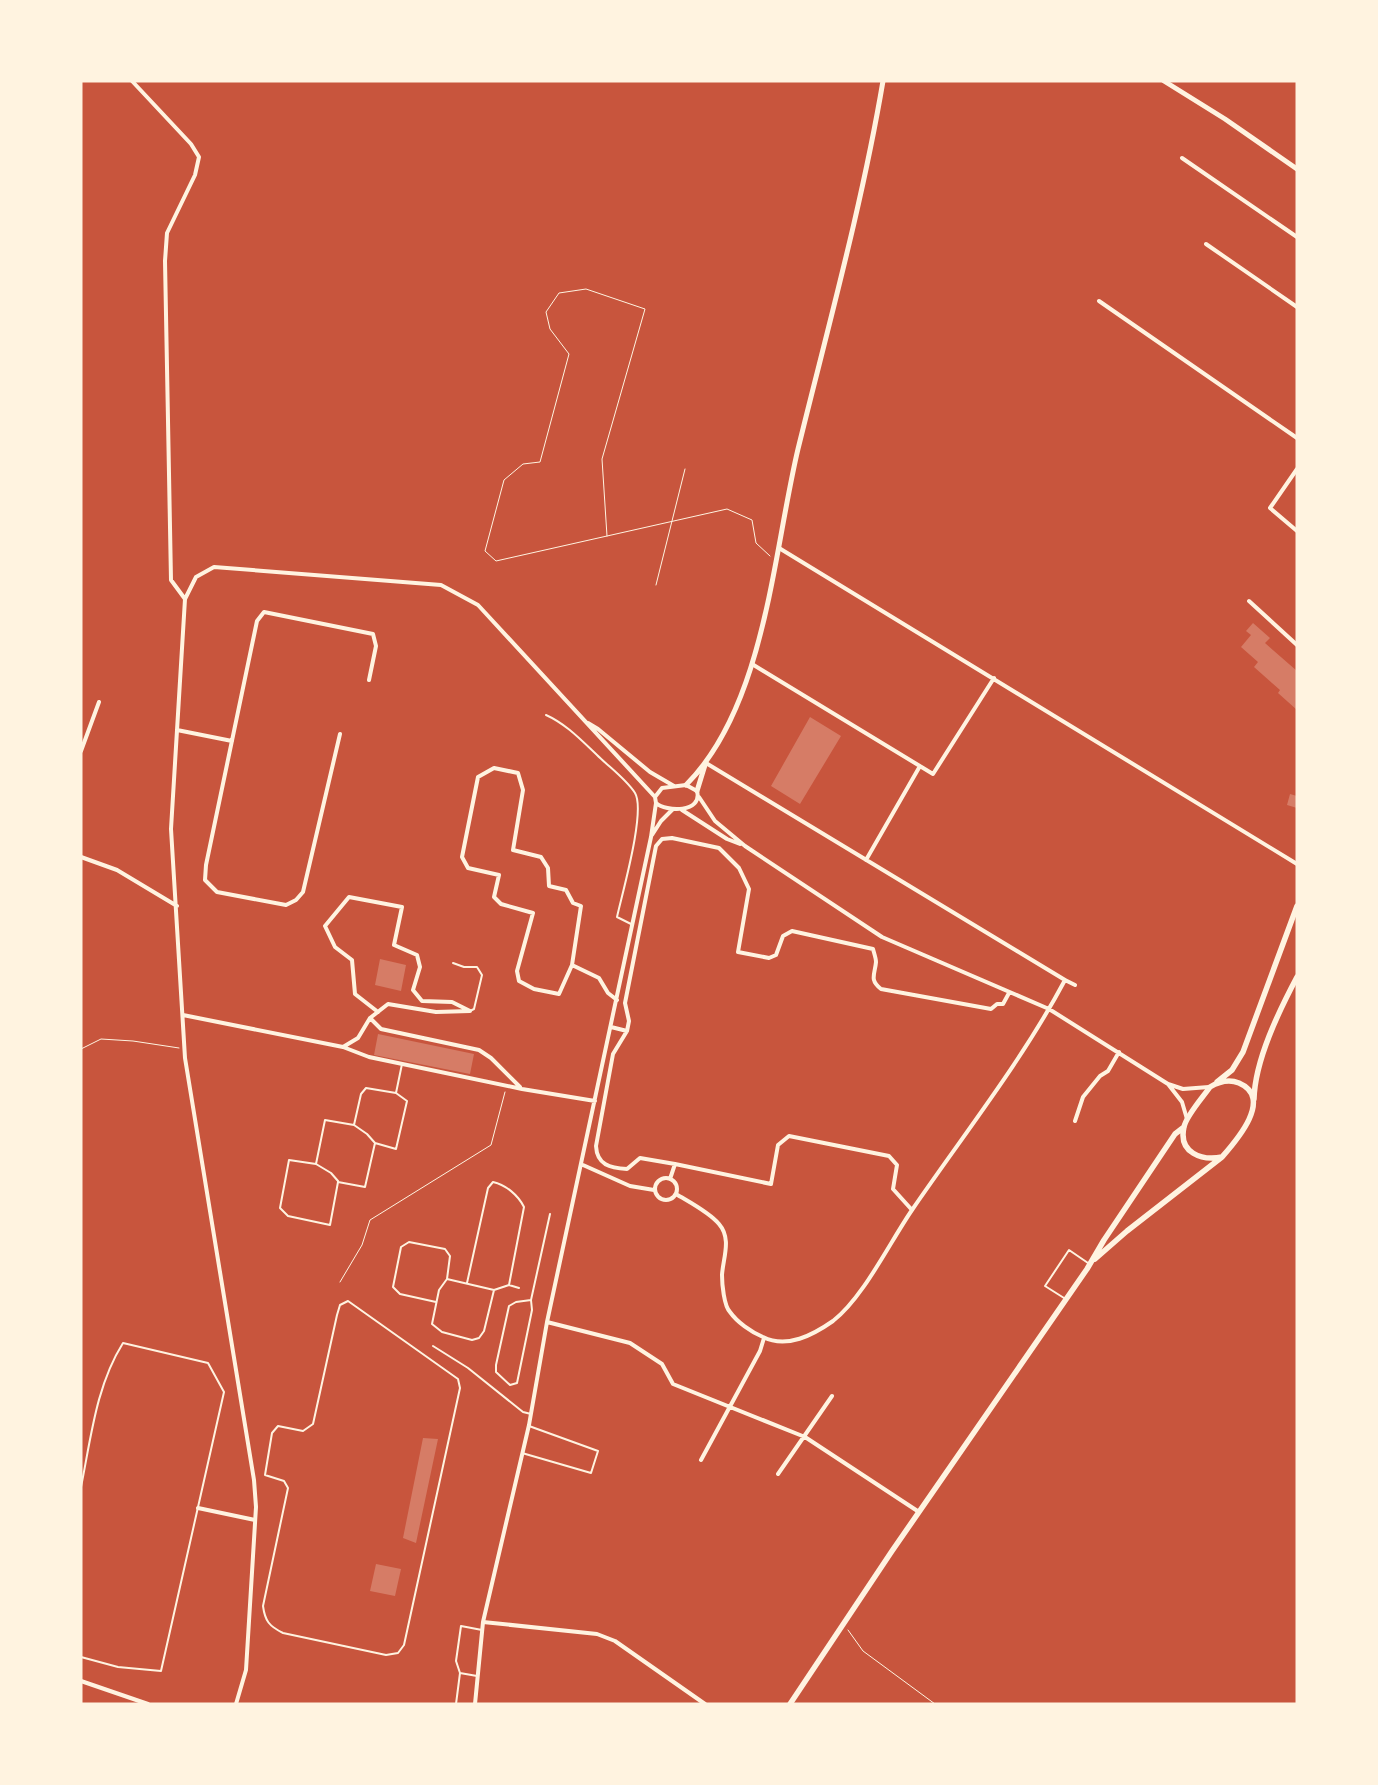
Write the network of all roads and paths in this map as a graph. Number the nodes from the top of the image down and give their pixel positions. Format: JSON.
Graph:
{"nodes":[{"id":1,"x":132,"y":81,"type":"edge"},
{"id":2,"x":883,"y":81,"type":"edge"},
{"id":3,"x":1164,"y":81,"type":"edge"},
{"id":4,"x":1182,"y":158,"type":"dead end"},
{"id":5,"x":1297,"y":169,"type":"edge"},
{"id":6,"x":1297,"y":237,"type":"edge"},
{"id":7,"x":1206,"y":244,"type":"dead end"},
{"id":8,"x":1099,"y":301,"type":"dead end"},
{"id":9,"x":1297,"y":307,"type":"edge"},
{"id":10,"x":1297,"y":438,"type":"edge"},
{"id":11,"x":685,"y":469,"type":"dead end"},
{"id":12,"x":1297,"y":469,"type":"edge"},
{"id":13,"x":672,"y":521,"type":"junction"},
{"id":14,"x":1297,"y":531,"type":"edge"},
{"id":15,"x":607,"y":536,"type":"junction"},
{"id":16,"x":779,"y":548,"type":"junction"},
{"id":17,"x":776,"y":562,"type":"junction"},
{"id":18,"x":656,"y":585,"type":"dead end"},
{"id":19,"x":185,"y":599,"type":"junction"},
{"id":20,"x":1249,"y":602,"type":"dead end"},
{"id":21,"x":1297,"y":644,"type":"edge"},
{"id":22,"x":752,"y":664,"type":"junction"},
{"id":23,"x":994,"y":678,"type":"junction"},
{"id":24,"x":369,"y":680,"type":"dead end"},
{"id":25,"x":99,"y":702,"type":"dead end"},
{"id":26,"x":546,"y":715,"type":"dead end"},
{"id":27,"x":588,"y":724,"type":"junction"},
{"id":28,"x":177,"y":730,"type":"junction"},
{"id":29,"x":340,"y":734,"type":"dead end"},
{"id":30,"x":232,"y":741,"type":"junction"},
{"id":31,"x":81,"y":751,"type":"edge"},
{"id":32,"x":706,"y":763,"type":"junction"},
{"id":33,"x":920,"y":766,"type":"junction"},
{"id":34,"x":674,"y":786,"type":"junction"},
{"id":35,"x":686,"y":786,"type":"junction"},
{"id":36,"x":698,"y":794,"type":"junction"},
{"id":37,"x":655,"y":797,"type":"junction"},
{"id":38,"x":656,"y":803,"type":"junction"},
{"id":39,"x":673,"y":809,"type":"junction"},
{"id":40,"x":680,"y":809,"type":"junction"},
{"id":41,"x":651,"y":837,"type":"junction"},
{"id":42,"x":744,"y":846,"type":"junction"},
{"id":43,"x":81,"y":857,"type":"edge"},
{"id":44,"x":866,"y":860,"type":"junction"},
{"id":45,"x":1297,"y":864,"type":"edge"},
{"id":46,"x":177,"y":906,"type":"junction"},
{"id":47,"x":1297,"y":906,"type":"edge"},
{"id":48,"x":633,"y":925,"type":"junction"},
{"id":49,"x":453,"y":963,"type":"dead end"},
{"id":50,"x":572,"y":965,"type":"junction"},
{"id":51,"x":1297,"y":977,"type":"edge"},
{"id":52,"x":1065,"y":980,"type":"junction"},
{"id":53,"x":1075,"y":986,"type":"dead end"},
{"id":54,"x":1008,"y":993,"type":"junction"},
{"id":55,"x":617,"y":1000,"type":"junction"},
{"id":56,"x":1049,"y":1009,"type":"junction"},
{"id":57,"x":470,"y":1011,"type":"junction"},
{"id":58,"x":378,"y":1012,"type":"junction"},
{"id":59,"x":183,"y":1015,"type":"junction"},
{"id":60,"x":370,"y":1018,"type":"junction"},
{"id":61,"x":610,"y":1026,"type":"junction"},
{"id":62,"x":628,"y":1031,"type":"junction"},
{"id":63,"x":343,"y":1047,"type":"junction"},
{"id":64,"x":81,"y":1049,"type":"edge"},
{"id":65,"x":185,"y":1049,"type":"junction"},
{"id":66,"x":1119,"y":1052,"type":"junction"},
{"id":67,"x":402,"y":1064,"type":"junction"},
{"id":68,"x":1217,"y":1083,"type":"junction"},
{"id":69,"x":1168,"y":1084,"type":"junction"},
{"id":70,"x":1210,"y":1087,"type":"junction"},
{"id":71,"x":522,"y":1088,"type":"junction"},
{"id":72,"x":505,"y":1091,"type":"dead end"},
{"id":73,"x":396,"y":1094,"type":"junction"},
{"id":74,"x":595,"y":1101,"type":"junction"},
{"id":75,"x":1254,"y":1103,"type":"junction"},
{"id":76,"x":1188,"y":1120,"type":"junction"},
{"id":77,"x":1075,"y":1122,"type":"dead end"},
{"id":78,"x":354,"y":1125,"type":"junction"},
{"id":79,"x":1184,"y":1127,"type":"junction"},
{"id":80,"x":375,"y":1143,"type":"junction"},
{"id":81,"x":1222,"y":1157,"type":"junction"},
{"id":82,"x":316,"y":1164,"type":"junction"},
{"id":83,"x":675,"y":1164,"type":"junction"},
{"id":84,"x":583,"y":1165,"type":"junction"},
{"id":85,"x":670,"y":1179,"type":"junction"},
{"id":86,"x":338,"y":1182,"type":"junction"},
{"id":87,"x":654,"y":1190,"type":"junction"},
{"id":88,"x":676,"y":1194,"type":"junction"},
{"id":89,"x":912,"y":1210,"type":"junction"},
{"id":90,"x":550,"y":1214,"type":"dead end"},
{"id":91,"x":1090,"y":1264,"type":"junction"},
{"id":92,"x":447,"y":1279,"type":"junction"},
{"id":93,"x":340,"y":1282,"type":"dead end"},
{"id":94,"x":466,"y":1283,"type":"junction"},
{"id":95,"x":509,"y":1286,"type":"junction"},
{"id":96,"x":519,"y":1288,"type":"dead end"},
{"id":97,"x":494,"y":1290,"type":"junction"},
{"id":98,"x":531,"y":1300,"type":"junction"},
{"id":99,"x":1066,"y":1300,"type":"junction"},
{"id":100,"x":436,"y":1302,"type":"junction"},
{"id":101,"x":547,"y":1322,"type":"junction"},
{"id":102,"x":764,"y":1338,"type":"junction"},
{"id":103,"x":433,"y":1346,"type":"dead end"},
{"id":104,"x":832,"y":1396,"type":"dead end"},
{"id":105,"x":730,"y":1407,"type":"junction"},
{"id":106,"x":531,"y":1414,"type":"junction"},
{"id":107,"x":529,"y":1425,"type":"junction"},
{"id":108,"x":804,"y":1437,"type":"junction"},
{"id":109,"x":522,"y":1453,"type":"junction"},
{"id":110,"x":701,"y":1460,"type":"dead end"},
{"id":111,"x":778,"y":1474,"type":"dead end"},
{"id":112,"x":265,"y":1475,"type":"joint"},
{"id":113,"x":81,"y":1487,"type":"edge"},
{"id":114,"x":198,"y":1508,"type":"junction"},
{"id":115,"x":919,"y":1512,"type":"junction"},
{"id":116,"x":256,"y":1520,"type":"junction"},
{"id":117,"x":483,"y":1622,"type":"junction"},
{"id":118,"x":843,"y":1623,"type":"junction"},
{"id":119,"x":483,"y":1630,"type":"junction"},
{"id":120,"x":81,"y":1657,"type":"edge"},
{"id":121,"x":460,"y":1673,"type":"junction"},
{"id":122,"x":478,"y":1676,"type":"junction"},
{"id":123,"x":81,"y":1681,"type":"edge"},
{"id":124,"x":148,"y":1704,"type":"edge"},
{"id":125,"x":236,"y":1704,"type":"edge"},
{"id":126,"x":456,"y":1704,"type":"edge"},
{"id":127,"x":475,"y":1704,"type":"edge"},
{"id":128,"x":705,"y":1704,"type":"edge"},
{"id":129,"x":790,"y":1704,"type":"edge"},
{"id":130,"x":935,"y":1704,"type":"edge"}],
"edges":[{"from":1,"to":19,"type":"street"},
{"from":2,"to":16,"type":"street"},
{"from":3,"to":5,"type":"street"},
{"from":4,"to":6,"type":"street"},
{"from":7,"to":9,"type":"street"},
{"from":8,"to":10,"type":"street"},
{"from":11,"to":13,"type":"path"},
{"from":12,"to":14,"type":"street"},
{"from":13,"to":15,"type":"path"},
{"from":13,"to":17,"type":"path"},
{"from":13,"to":18,"type":"path"},
{"from":15,"to":15,"type":"path"},
{"from":16,"to":17,"type":"street"},
{"from":16,"to":23,"type":"street"},
{"from":17,"to":22,"type":"street"},
{"from":19,"to":27,"type":"street"},
{"from":19,"to":28,"type":"street"},
{"from":20,"to":21,"type":"street"},
{"from":22,"to":32,"type":"street"},
{"from":22,"to":33,"type":"street"},
{"from":23,"to":33,"type":"street"},
{"from":23,"to":45,"type":"street"},
{"from":24,"to":30,"type":"street"},
{"from":25,"to":31,"type":"street"},
{"from":26,"to":48,"type":"lane"},
{"from":27,"to":34,"type":"street"},
{"from":27,"to":37,"type":"street"},
{"from":28,"to":30,"type":"street"},
{"from":28,"to":46,"type":"street"},
{"from":29,"to":30,"type":"street"},
{"from":32,"to":35,"type":"street"},
{"from":32,"to":36,"type":"street"},
{"from":32,"to":44,"type":"street"},
{"from":33,"to":44,"type":"street"},
{"from":34,"to":35,"type":"street"},
{"from":34,"to":37,"type":"street"},
{"from":35,"to":36,"type":"street"},
{"from":36,"to":40,"type":"street"},
{"from":36,"to":42,"type":"street"},
{"from":37,"to":38,"type":"street"},
{"from":38,"to":39,"type":"street"},
{"from":38,"to":41,"type":"street"},
{"from":39,"to":40,"type":"street"},
{"from":39,"to":41,"type":"street"},
{"from":40,"to":42,"type":"street"},
{"from":41,"to":48,"type":"street"},
{"from":42,"to":54,"type":"street"},
{"from":43,"to":46,"type":"street"},
{"from":44,"to":52,"type":"street"},
{"from":46,"to":59,"type":"street"},
{"from":47,"to":68,"type":"main road"},
{"from":48,"to":55,"type":"street"},
{"from":49,"to":57,"type":"lane"},
{"from":50,"to":50,"type":"street"},
{"from":50,"to":55,"type":"street"},
{"from":51,"to":75,"type":"main road"},
{"from":52,"to":53,"type":"street"},
{"from":52,"to":56,"type":"street"},
{"from":54,"to":56,"type":"street"},
{"from":54,"to":62,"type":"street"},
{"from":55,"to":61,"type":"street"},
{"from":56,"to":66,"type":"street"},
{"from":56,"to":89,"type":"street"},
{"from":57,"to":58,"type":"street"},
{"from":57,"to":58,"type":"street"},
{"from":58,"to":60,"type":"street"},
{"from":59,"to":63,"type":"street"},
{"from":59,"to":65,"type":"street"},
{"from":60,"to":63,"type":"street"},
{"from":60,"to":71,"type":"street"},
{"from":61,"to":62,"type":"street"},
{"from":61,"to":74,"type":"street"},
{"from":62,"to":83,"type":"street"},
{"from":63,"to":67,"type":"street"},
{"from":64,"to":65,"type":"path"},
{"from":65,"to":116,"type":"street"},
{"from":66,"to":69,"type":"street"},
{"from":66,"to":77,"type":"street"},
{"from":67,"to":71,"type":"street"},
{"from":67,"to":73,"type":"lane"},
{"from":68,"to":70,"type":"main road"},
{"from":68,"to":75,"type":"main road"},
{"from":69,"to":70,"type":"street"},
{"from":69,"to":76,"type":"street"},
{"from":70,"to":76,"type":"main road"},
{"from":71,"to":74,"type":"street"},
{"from":72,"to":93,"type":"path"},
{"from":73,"to":78,"type":"lane"},
{"from":73,"to":80,"type":"lane"},
{"from":74,"to":84,"type":"street"},
{"from":75,"to":81,"type":"main road"},
{"from":76,"to":79,"type":"main road"},
{"from":78,"to":80,"type":"lane"},
{"from":78,"to":82,"type":"lane"},
{"from":79,"to":81,"type":"main road"},
{"from":79,"to":91,"type":"main road"},
{"from":80,"to":86,"type":"lane"},
{"from":81,"to":91,"type":"main road"},
{"from":82,"to":86,"type":"lane"},
{"from":82,"to":86,"type":"lane"},
{"from":83,"to":85,"type":"street"},
{"from":83,"to":89,"type":"street"},
{"from":84,"to":87,"type":"street"},
{"from":84,"to":101,"type":"street"},
{"from":85,"to":87,"type":"street"},
{"from":85,"to":88,"type":"street"},
{"from":87,"to":88,"type":"street"},
{"from":88,"to":102,"type":"street"},
{"from":89,"to":102,"type":"street"},
{"from":90,"to":98,"type":"lane"},
{"from":91,"to":99,"type":"main road"},
{"from":91,"to":99,"type":"lane"},
{"from":92,"to":94,"type":"lane"},
{"from":92,"to":100,"type":"lane"},
{"from":92,"to":100,"type":"lane"},
{"from":94,"to":95,"type":"lane"},
{"from":94,"to":97,"type":"lane"},
{"from":95,"to":96,"type":"lane"},
{"from":95,"to":97,"type":"lane"},
{"from":97,"to":100,"type":"lane"},
{"from":98,"to":98,"type":"lane"},
{"from":99,"to":115,"type":"main road"},
{"from":101,"to":105,"type":"street"},
{"from":101,"to":106,"type":"street"},
{"from":102,"to":105,"type":"street"},
{"from":103,"to":106,"type":"lane"},
{"from":104,"to":108,"type":"street"},
{"from":105,"to":108,"type":"street"},
{"from":105,"to":110,"type":"street"},
{"from":106,"to":107,"type":"street"},
{"from":107,"to":109,"type":"street"},
{"from":107,"to":109,"type":"lane"},
{"from":108,"to":111,"type":"street"},
{"from":108,"to":115,"type":"street"},
{"from":109,"to":117,"type":"street"},
{"from":112,"to":112,"type":"lane"},
{"from":113,"to":114,"type":"lane"},
{"from":114,"to":116,"type":"street"},
{"from":114,"to":120,"type":"lane"},
{"from":115,"to":118,"type":"main road"},
{"from":116,"to":125,"type":"street"},
{"from":117,"to":119,"type":"street"},
{"from":117,"to":128,"type":"street"},
{"from":118,"to":129,"type":"main road"},
{"from":118,"to":130,"type":"path"},
{"from":119,"to":121,"type":"lane"},
{"from":119,"to":122,"type":"street"},
{"from":121,"to":122,"type":"lane"},
{"from":121,"to":126,"type":"lane"},
{"from":122,"to":127,"type":"street"},
{"from":123,"to":124,"type":"street"}]}
